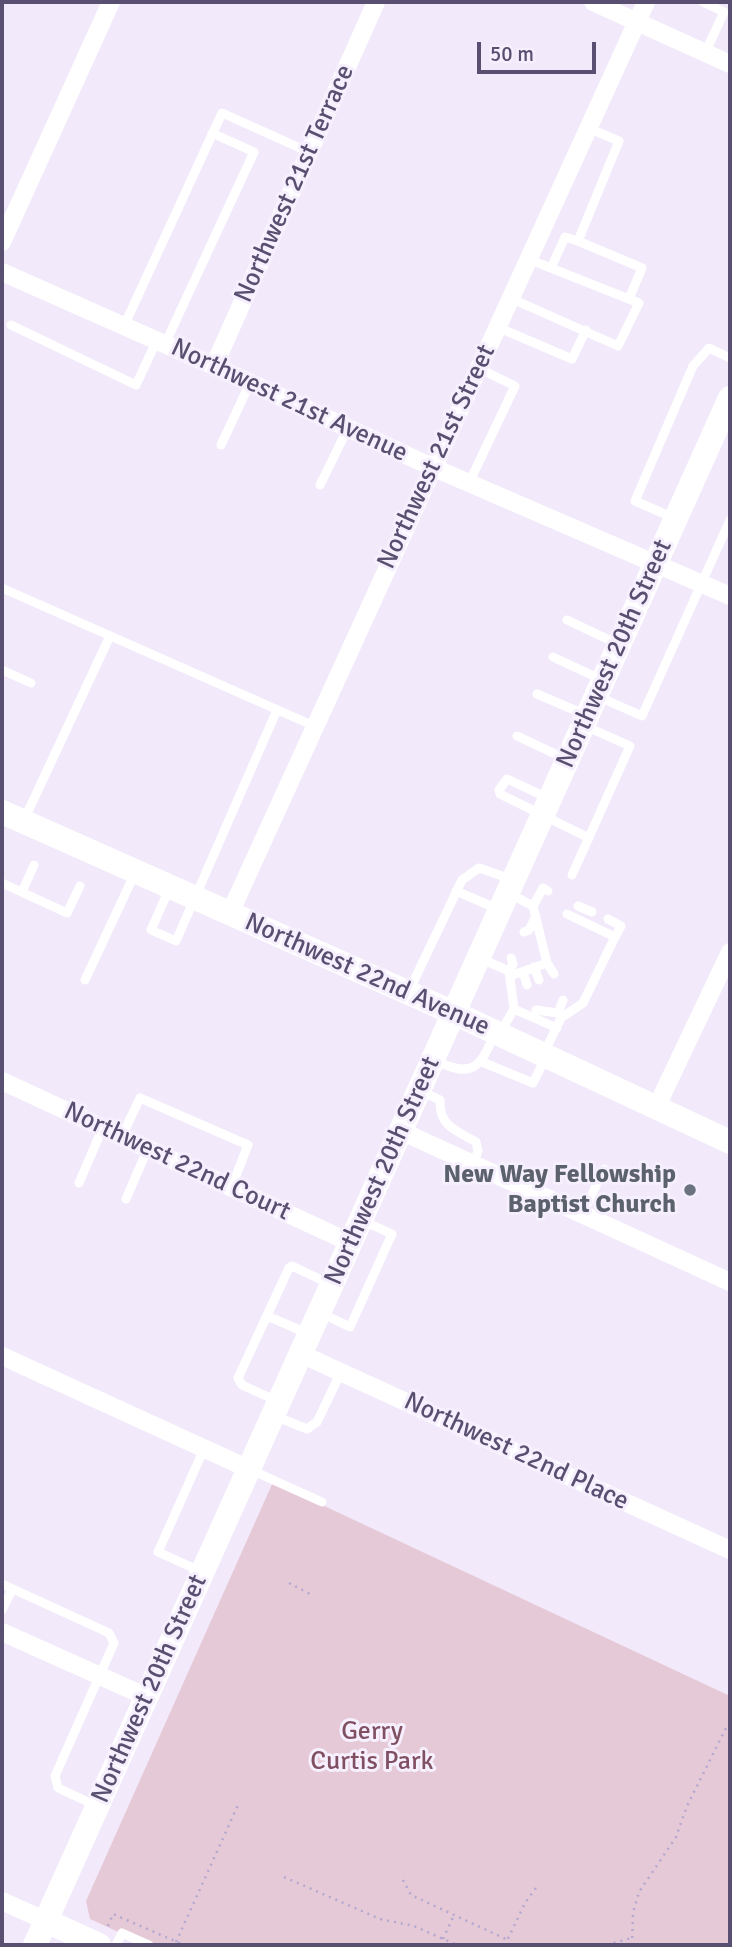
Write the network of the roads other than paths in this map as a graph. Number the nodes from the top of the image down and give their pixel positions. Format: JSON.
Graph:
{"nodes":[{"id":1,"x":111,"y":2,"type":"edge"},
{"id":2,"x":376,"y":2,"type":"edge"},
{"id":3,"x":646,"y":2,"type":"edge"},
{"id":4,"x":703,"y":2,"type":"edge"},
{"id":5,"x":597,"y":3,"type":"edge"},
{"id":6,"x":637,"y":22,"type":"junction"},
{"id":7,"x":705,"y":53,"type":"junction"},
{"id":8,"x":730,"y":64,"type":"edge"},
{"id":9,"x":588,"y":128,"type":"junction"},
{"id":10,"x":212,"y":134,"type":"junction"},
{"id":11,"x":309,"y":152,"type":"junction"},
{"id":12,"x":578,"y":241,"type":"junction"},
{"id":13,"x":2,"y":242,"type":"edge"},
{"id":14,"x":528,"y":259,"type":"junction"},
{"id":15,"x":551,"y":268,"type":"junction"},
{"id":16,"x":2,"y":272,"type":"edge"},
{"id":17,"x":510,"y":298,"type":"junction"},
{"id":18,"x":629,"y":299,"type":"junction"},
{"id":19,"x":11,"y":326,"type":"dead end"},
{"id":20,"x":124,"y":326,"type":"junction"},
{"id":21,"x":497,"y":327,"type":"junction"},
{"id":22,"x":586,"y":330,"type":"junction"},
{"id":23,"x":161,"y":342,"type":"junction"},
{"id":24,"x":730,"y":358,"type":"edge"},
{"id":25,"x":214,"y":366,"type":"junction"},
{"id":26,"x":478,"y":368,"type":"junction"},
{"id":27,"x":250,"y":383,"type":"junction"},
{"id":28,"x":727,"y":413,"type":"edge"},
{"id":29,"x":348,"y":428,"type":"junction"},
{"id":30,"x":221,"y":445,"type":"dead end"},
{"id":31,"x":432,"y":467,"type":"junction"},
{"id":32,"x":469,"y":483,"type":"junction"},
{"id":33,"x":320,"y":485,"type":"dead end"},
{"id":34,"x":676,"y":519,"type":"junction"},
{"id":35,"x":730,"y":520,"type":"edge"},
{"id":36,"x":656,"y":565,"type":"junction"},
{"id":37,"x":701,"y":583,"type":"junction"},
{"id":38,"x":2,"y":588,"type":"edge"},
{"id":39,"x":730,"y":596,"type":"edge"},
{"id":40,"x":567,"y":620,"type":"dead end"},
{"id":41,"x":110,"y":636,"type":"junction"},
{"id":42,"x":619,"y":645,"type":"junction"},
{"id":43,"x":553,"y":657,"type":"dead end"},
{"id":44,"x":2,"y":670,"type":"edge"},
{"id":45,"x":31,"y":683,"type":"dead end"},
{"id":46,"x":537,"y":694,"type":"dead end"},
{"id":47,"x":593,"y":704,"type":"junction"},
{"id":48,"x":277,"y":710,"type":"junction"},
{"id":49,"x":314,"y":726,"type":"junction"},
{"id":50,"x":517,"y":736,"type":"dead end"},
{"id":51,"x":568,"y":760,"type":"junction"},
{"id":52,"x":546,"y":808,"type":"junction"},
{"id":53,"x":8,"y":817,"type":"edge"},
{"id":54,"x":589,"y":838,"type":"junction"},
{"id":55,"x":34,"y":865,"type":"dead end"},
{"id":56,"x":136,"y":871,"type":"junction"},
{"id":57,"x":572,"y":875,"type":"dead end"},
{"id":58,"x":2,"y":883,"type":"edge"},
{"id":59,"x":80,"y":886,"type":"dead end"},
{"id":60,"x":170,"y":886,"type":"junction"},
{"id":61,"x":456,"y":891,"type":"junction"},
{"id":62,"x":548,"y":891,"type":"dead end"},
{"id":63,"x":22,"y":892,"type":"junction"},
{"id":64,"x":507,"y":894,"type":"junction"},
{"id":65,"x":196,"y":897,"type":"junction"},
{"id":66,"x":578,"y":905,"type":"dead end"},
{"id":67,"x":592,"y":912,"type":"dead end"},
{"id":68,"x":230,"y":913,"type":"junction"},
{"id":69,"x":567,"y":914,"type":"dead end"},
{"id":70,"x":608,"y":919,"type":"dead end"},
{"id":71,"x":583,"y":922,"type":"junction"},
{"id":72,"x":572,"y":926,"type":"dead end"},
{"id":73,"x":536,"y":927,"type":"junction"},
{"id":74,"x":615,"y":937,"type":"junction"},
{"id":75,"x":730,"y":952,"type":"edge"},
{"id":76,"x":478,"y":958,"type":"junction"},
{"id":77,"x":547,"y":963,"type":"junction"},
{"id":78,"x":514,"y":967,"type":"junction"},
{"id":79,"x":534,"y":967,"type":"junction"},
{"id":80,"x":554,"y":974,"type":"dead end"},
{"id":81,"x":85,"y":980,"type":"dead end"},
{"id":82,"x":539,"y":980,"type":"dead end"},
{"id":83,"x":527,"y":985,"type":"dead end"},
{"id":84,"x":408,"y":993,"type":"junction"},
{"id":85,"x":564,"y":1000,"type":"dead end"},
{"id":86,"x":549,"y":1006,"type":"dead end"},
{"id":87,"x":514,"y":1009,"type":"junction"},
{"id":88,"x":536,"y":1010,"type":"dead end"},
{"id":89,"x":454,"y":1013,"type":"junction"},
{"id":90,"x":560,"y":1015,"type":"junction"},
{"id":91,"x":557,"y":1028,"type":"junction"},
{"id":92,"x":497,"y":1034,"type":"junction"},
{"id":93,"x":545,"y":1056,"type":"junction"},
{"id":94,"x":433,"y":1060,"type":"junction"},
{"id":95,"x":482,"y":1062,"type":"junction"},
{"id":96,"x":2,"y":1081,"type":"edge"},
{"id":97,"x":419,"y":1090,"type":"junction"},
{"id":98,"x":656,"y":1108,"type":"junction"},
{"id":99,"x":103,"y":1127,"type":"junction"},
{"id":100,"x":401,"y":1131,"type":"junction"},
{"id":101,"x":122,"y":1136,"type":"junction"},
{"id":102,"x":730,"y":1142,"type":"edge"},
{"id":103,"x":148,"y":1148,"type":"junction"},
{"id":104,"x":473,"y":1165,"type":"junction"},
{"id":105,"x":604,"y":1169,"type":"dead end"},
{"id":106,"x":79,"y":1183,"type":"dead end"},
{"id":107,"x":233,"y":1186,"type":"junction"},
{"id":108,"x":126,"y":1199,"type":"dead end"},
{"id":109,"x":582,"y":1215,"type":"junction"},
{"id":110,"x":361,"y":1220,"type":"junction"},
{"id":111,"x":351,"y":1243,"type":"junction"},
{"id":112,"x":730,"y":1283,"type":"edge"},
{"id":113,"x":332,"y":1284,"type":"junction"},
{"id":114,"x":267,"y":1316,"type":"junction"},
{"id":115,"x":310,"y":1334,"type":"junction"},
{"id":116,"x":2,"y":1356,"type":"edge"},
{"id":117,"x":341,"y":1372,"type":"junction"},
{"id":118,"x":276,"y":1409,"type":"junction"},
{"id":119,"x":204,"y":1449,"type":"junction"},
{"id":120,"x":249,"y":1469,"type":"junction"},
{"id":121,"x":322,"y":1502,"type":"dead end"},
{"id":122,"x":730,"y":1550,"type":"edge"},
{"id":123,"x":202,"y":1572,"type":"junction"},
{"id":124,"x":2,"y":1584,"type":"edge"},
{"id":125,"x":12,"y":1590,"type":"junction"},
{"id":126,"x":2,"y":1610,"type":"edge"},
{"id":127,"x":2,"y":1632,"type":"edge"},
{"id":128,"x":99,"y":1675,"type":"junction"},
{"id":129,"x":147,"y":1697,"type":"junction"},
{"id":130,"x":98,"y":1806,"type":"junction"},
{"id":131,"x":2,"y":1901,"type":"edge"},
{"id":132,"x":46,"y":1921,"type":"junction"},
{"id":133,"x":93,"y":1944,"type":"edge"},
{"id":134,"x":35,"y":1945,"type":"edge"},
{"id":135,"x":116,"y":1945,"type":"edge"},
{"id":136,"x":149,"y":1945,"type":"edge"}],
"edges":[{"from":1,"to":13,"type":"street"},
{"from":2,"to":11,"type":"street","name":"Northwest 21st Terrace"},
{"from":3,"to":6,"type":"street","name":"Northwest 21st Street"},
{"from":4,"to":7,"type":"lane"},
{"from":5,"to":6,"type":"street"},
{"from":6,"to":7,"type":"street"},
{"from":6,"to":9,"type":"street","name":"Northwest 21st Street"},
{"from":7,"to":8,"type":"street"},
{"from":9,"to":12,"type":"lane"},
{"from":9,"to":14,"type":"street","name":"Northwest 21st Street"},
{"from":10,"to":11,"type":"lane"},
{"from":10,"to":20,"type":"lane"},
{"from":10,"to":23,"type":"lane"},
{"from":11,"to":25,"type":"street","name":"Northwest 21st Terrace"},
{"from":12,"to":15,"type":"lane"},
{"from":12,"to":18,"type":"lane"},
{"from":14,"to":15,"type":"lane"},
{"from":14,"to":17,"type":"street","name":"Northwest 21st Street"},
{"from":15,"to":18,"type":"lane"},
{"from":16,"to":20,"type":"street","name":"Northwest 21st Avenue"},
{"from":17,"to":21,"type":"street","name":"Northwest 21st Street"},
{"from":17,"to":22,"type":"lane"},
{"from":18,"to":22,"type":"lane"},
{"from":19,"to":23,"type":"lane"},
{"from":20,"to":23,"type":"street","name":"Northwest 21st Avenue"},
{"from":21,"to":22,"type":"lane"},
{"from":21,"to":26,"type":"street","name":"Northwest 21st Street"},
{"from":23,"to":25,"type":"street","name":"Northwest 21st Avenue"},
{"from":24,"to":34,"type":"lane"},
{"from":25,"to":27,"type":"street","name":"Northwest 21st Avenue"},
{"from":26,"to":31,"type":"street","name":"Northwest 21st Street"},
{"from":26,"to":32,"type":"lane"},
{"from":27,"to":29,"type":"street","name":"Northwest 21st Avenue"},
{"from":27,"to":30,"type":"lane"},
{"from":28,"to":34,"type":"main road","name":"Northwest 20th Street"},
{"from":29,"to":31,"type":"street","name":"Northwest 21st Avenue"},
{"from":29,"to":33,"type":"lane"},
{"from":31,"to":32,"type":"street","name":"Northwest 21st Avenue"},
{"from":31,"to":49,"type":"street","name":"Northwest 21st Street"},
{"from":32,"to":36,"type":"street","name":"Northwest 21st Avenue"},
{"from":34,"to":36,"type":"main road","name":"Northwest 20th Street"},
{"from":35,"to":37,"type":"lane"},
{"from":36,"to":37,"type":"street","name":"Northwest 21st Avenue"},
{"from":36,"to":42,"type":"main road","name":"Northwest 20th Street"},
{"from":37,"to":39,"type":"street","name":"Northwest 21st Avenue"},
{"from":37,"to":47,"type":"lane"},
{"from":38,"to":41,"type":"lane"},
{"from":40,"to":42,"type":"lane"},
{"from":41,"to":48,"type":"lane"},
{"from":41,"to":53,"type":"lane"},
{"from":42,"to":47,"type":"main road","name":"Northwest 20th Street"},
{"from":43,"to":47,"type":"lane"},
{"from":44,"to":45,"type":"lane"},
{"from":46,"to":47,"type":"lane"},
{"from":47,"to":51,"type":"main road","name":"Northwest 20th Street"},
{"from":47,"to":54,"type":"lane"},
{"from":48,"to":49,"type":"lane"},
{"from":48,"to":65,"type":"lane"},
{"from":49,"to":68,"type":"street","name":"Northwest 21st Street"},
{"from":50,"to":51,"type":"lane"},
{"from":51,"to":52,"type":"main road","name":"Northwest 20th Street"},
{"from":52,"to":52,"type":"lane"},
{"from":52,"to":54,"type":"lane"},
{"from":52,"to":64,"type":"main road","name":"Northwest 20th Street"},
{"from":53,"to":56,"type":"main road","name":"Northwest 22nd Avenue"},
{"from":54,"to":57,"type":"lane"},
{"from":55,"to":63,"type":"lane"},
{"from":56,"to":60,"type":"main road","name":"Northwest 22nd Avenue"},
{"from":56,"to":81,"type":"lane"},
{"from":58,"to":63,"type":"lane"},
{"from":59,"to":63,"type":"lane"},
{"from":60,"to":65,"type":"main road","name":"Northwest 22nd Avenue"},
{"from":60,"to":65,"type":"lane"},
{"from":61,"to":64,"type":"lane"},
{"from":61,"to":64,"type":"lane"},
{"from":61,"to":84,"type":"lane"},
{"from":62,"to":73,"type":"lane"},
{"from":64,"to":73,"type":"lane"},
{"from":64,"to":76,"type":"main road","name":"Northwest 20th Street"},
{"from":65,"to":68,"type":"main road","name":"Northwest 22nd Avenue"},
{"from":66,"to":67,"type":"lane"},
{"from":68,"to":84,"type":"main road","name":"Northwest 22nd Avenue"},
{"from":69,"to":71,"type":"lane"},
{"from":70,"to":74,"type":"lane"},
{"from":71,"to":72,"type":"lane"},
{"from":71,"to":74,"type":"lane"},
{"from":73,"to":77,"type":"lane"},
{"from":74,"to":90,"type":"lane"},
{"from":75,"to":98,"type":"street"},
{"from":76,"to":78,"type":"lane"},
{"from":76,"to":89,"type":"main road","name":"Northwest 20th Street"},
{"from":77,"to":79,"type":"lane"},
{"from":77,"to":80,"type":"lane"},
{"from":78,"to":79,"type":"lane"},
{"from":78,"to":83,"type":"lane"},
{"from":78,"to":87,"type":"lane"},
{"from":79,"to":82,"type":"lane"},
{"from":84,"to":89,"type":"main road","name":"Northwest 22nd Avenue"},
{"from":85,"to":90,"type":"lane"},
{"from":86,"to":90,"type":"lane"},
{"from":87,"to":91,"type":"lane"},
{"from":87,"to":92,"type":"lane"},
{"from":88,"to":90,"type":"lane"},
{"from":89,"to":92,"type":"main road","name":"Northwest 22nd Avenue"},
{"from":89,"to":94,"type":"main road","name":"Northwest 20th Street"},
{"from":90,"to":91,"type":"lane"},
{"from":91,"to":93,"type":"lane"},
{"from":92,"to":93,"type":"main road","name":"Northwest 22nd Avenue"},
{"from":92,"to":95,"type":"lane"},
{"from":93,"to":95,"type":"lane"},
{"from":93,"to":98,"type":"main road","name":"Northwest 22nd Avenue"},
{"from":94,"to":95,"type":"lane"},
{"from":94,"to":97,"type":"main road","name":"Northwest 20th Street"},
{"from":96,"to":99,"type":"street","name":"Northwest 22nd Court"},
{"from":97,"to":100,"type":"main road","name":"Northwest 20th Street"},
{"from":97,"to":104,"type":"lane"},
{"from":98,"to":102,"type":"main road","name":"Northwest 22nd Avenue"},
{"from":99,"to":101,"type":"street","name":"Northwest 22nd Court"},
{"from":99,"to":106,"type":"lane"},
{"from":100,"to":104,"type":"street"},
{"from":100,"to":110,"type":"main road","name":"Northwest 20th Street"},
{"from":101,"to":103,"type":"street","name":"Northwest 22nd Court"},
{"from":101,"to":107,"type":"lane"},
{"from":103,"to":107,"type":"street","name":"Northwest 22nd Court"},
{"from":103,"to":108,"type":"lane"},
{"from":104,"to":109,"type":"street"},
{"from":105,"to":109,"type":"lane"},
{"from":107,"to":111,"type":"street","name":"Northwest 22nd Court"},
{"from":109,"to":112,"type":"street"},
{"from":110,"to":111,"type":"main road","name":"Northwest 20th Street"},
{"from":110,"to":115,"type":"lane"},
{"from":111,"to":113,"type":"main road","name":"Northwest 20th Street"},
{"from":113,"to":114,"type":"lane"},
{"from":113,"to":115,"type":"main road","name":"Northwest 20th Street"},
{"from":114,"to":115,"type":"lane"},
{"from":114,"to":118,"type":"lane"},
{"from":115,"to":117,"type":"street","name":"Northwest 22nd Place"},
{"from":115,"to":118,"type":"main road","name":"Northwest 20th Street"},
{"from":116,"to":119,"type":"street"},
{"from":117,"to":118,"type":"lane"},
{"from":117,"to":122,"type":"street","name":"Northwest 22nd Place"},
{"from":118,"to":120,"type":"main road","name":"Northwest 20th Street"},
{"from":119,"to":120,"type":"street"},
{"from":119,"to":123,"type":"lane"},
{"from":120,"to":121,"type":"lane"},
{"from":120,"to":123,"type":"main road","name":"Northwest 20th Street"},
{"from":123,"to":129,"type":"main road","name":"Northwest 20th Street"},
{"from":124,"to":125,"type":"lane"},
{"from":125,"to":126,"type":"lane"},
{"from":125,"to":128,"type":"lane"},
{"from":127,"to":128,"type":"street"},
{"from":128,"to":129,"type":"street"},
{"from":128,"to":130,"type":"lane"},
{"from":129,"to":130,"type":"main road","name":"Northwest 20th Street"},
{"from":130,"to":132,"type":"main road","name":"Northwest 20th Street"},
{"from":131,"to":132,"type":"street"},
{"from":132,"to":133,"type":"main road"},
{"from":132,"to":134,"type":"main road","name":"Northwest 20th Street"},
{"from":135,"to":136,"type":"lane"}]}
